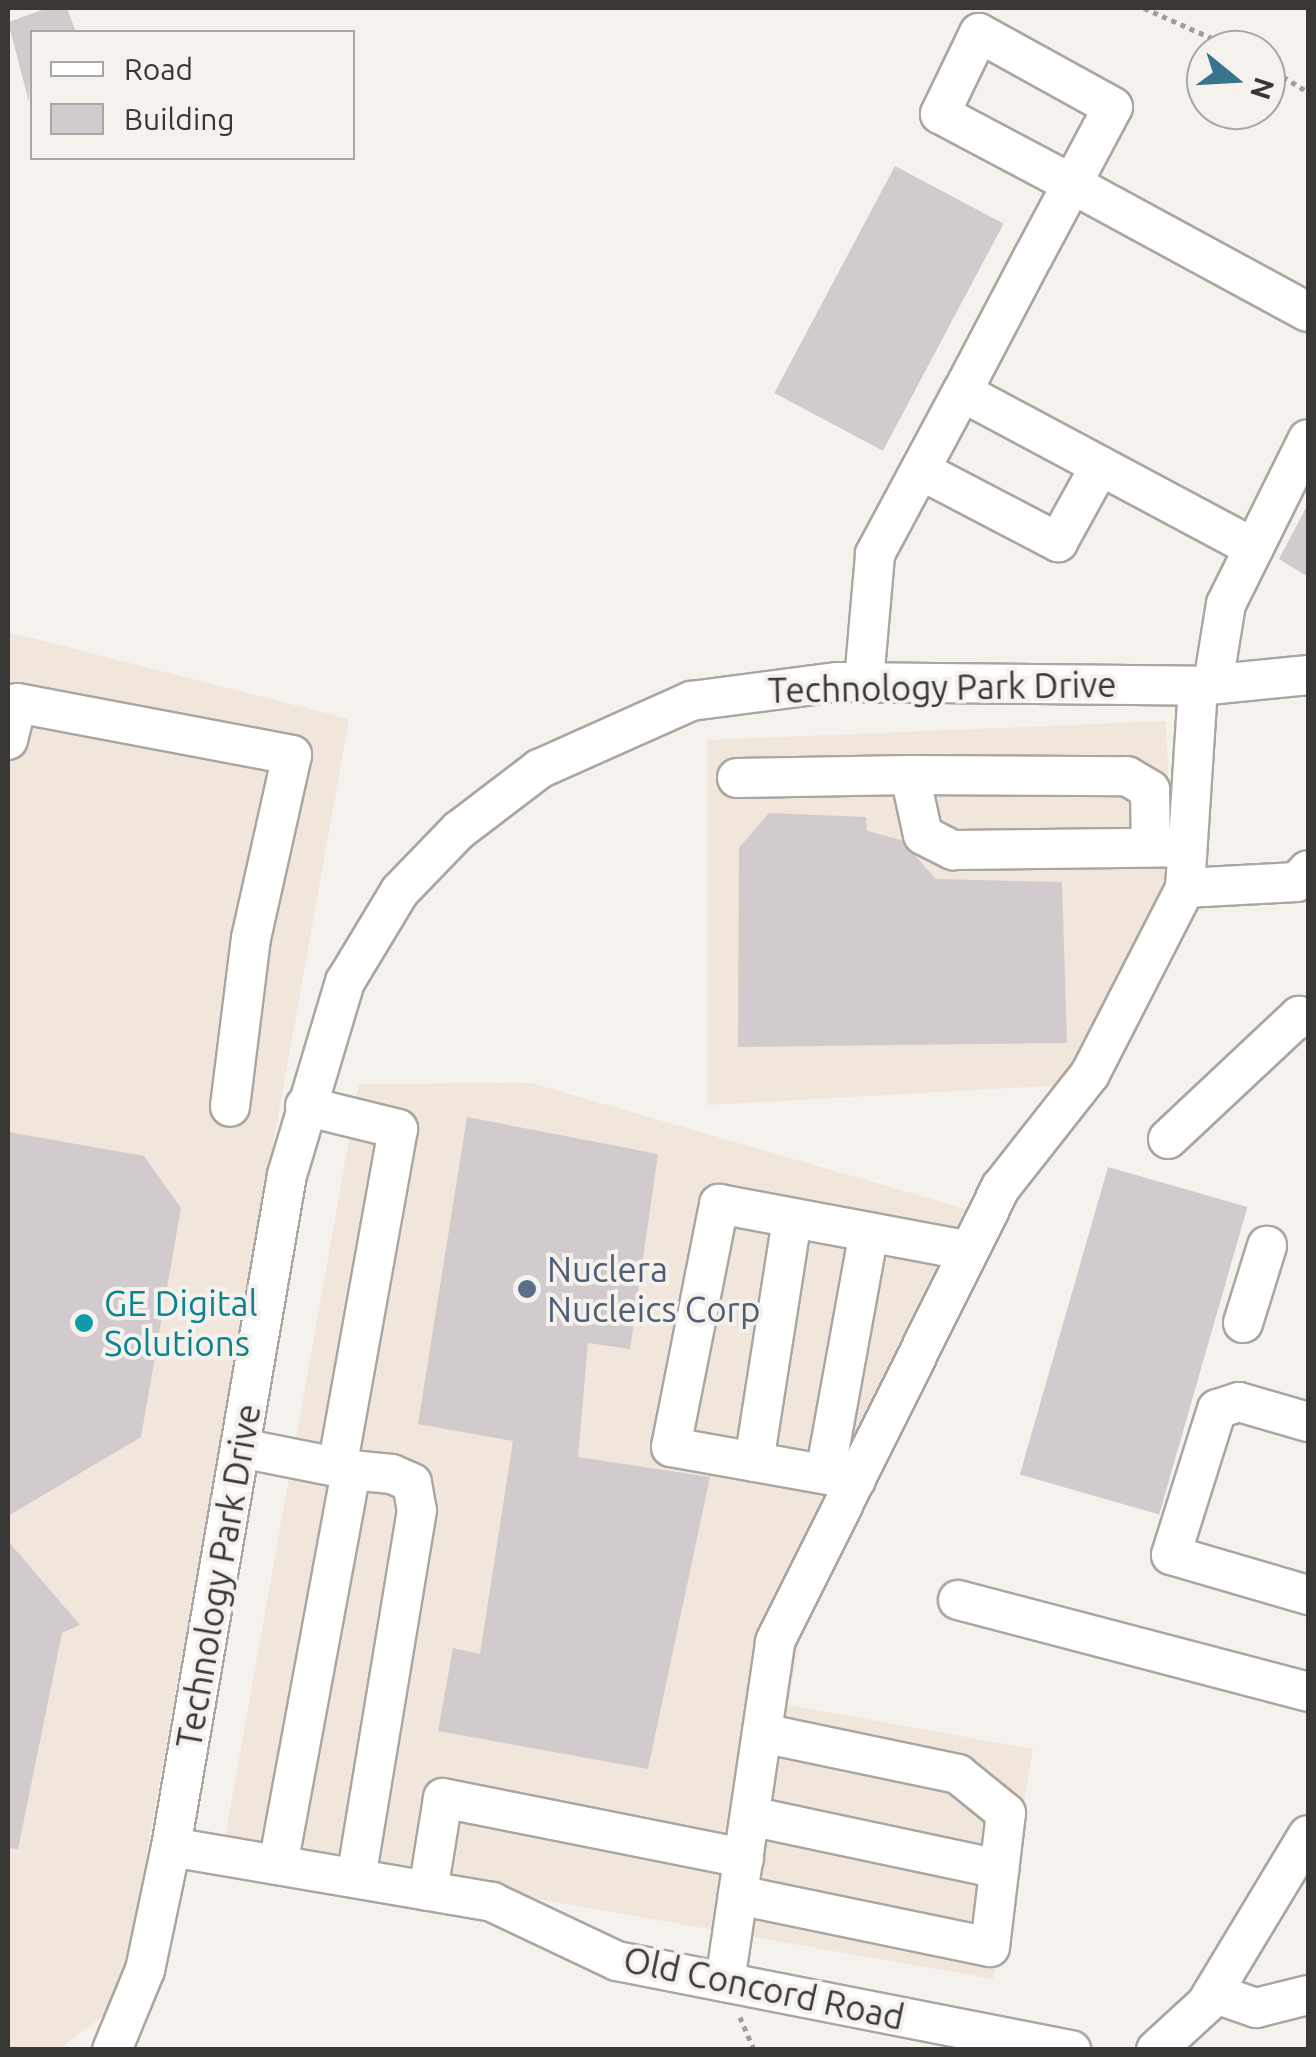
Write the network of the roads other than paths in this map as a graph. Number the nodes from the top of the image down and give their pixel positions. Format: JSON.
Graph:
{"nodes":[{"id":1,"x":1072,"y":184,"type":"junction"},
{"id":2,"x":1308,"y":312,"type":"edge"},
{"id":3,"x":962,"y":392,"type":"junction"},
{"id":4,"x":1308,"y":439,"type":"edge"},
{"id":5,"x":1100,"y":466,"type":"junction"},
{"id":6,"x":920,"y":470,"type":"junction"},
{"id":7,"x":1254,"y":548,"type":"junction"},
{"id":8,"x":1308,"y":676,"type":"edge"},
{"id":9,"x":864,"y":682,"type":"junction"},
{"id":10,"x":1206,"y":685,"type":"junction"},
{"id":11,"x":8,"y":740,"type":"edge"},
{"id":12,"x":910,"y":775,"type":"junction"},
{"id":13,"x":737,"y":778,"type":"dead end"},
{"id":14,"x":1169,"y":847,"type":"junction"},
{"id":15,"x":1308,"y":870,"type":"edge"},
{"id":16,"x":1184,"y":888,"type":"junction"},
{"id":17,"x":1308,"y":1019,"type":"edge"},
{"id":18,"x":305,"y":1106,"type":"junction"},
{"id":19,"x":230,"y":1107,"type":"dead end"},
{"id":20,"x":1168,"y":1139,"type":"dead end"},
{"id":21,"x":792,"y":1218,"type":"junction"},
{"id":22,"x":868,"y":1232,"type":"junction"},
{"id":23,"x":1267,"y":1246,"type":"dead end"},
{"id":24,"x":969,"y":1252,"type":"junction"},
{"id":25,"x":1243,"y":1324,"type":"dead end"},
{"id":26,"x":1308,"y":1422,"type":"edge"},
{"id":27,"x":240,"y":1448,"type":"junction"},
{"id":28,"x":754,"y":1462,"type":"junction"},
{"id":29,"x":344,"y":1468,"type":"junction"},
{"id":30,"x":840,"y":1477,"type":"junction"},
{"id":31,"x":1308,"y":1595,"type":"edge"},
{"id":32,"x":958,"y":1600,"type":"dead end"},
{"id":33,"x":1308,"y":1692,"type":"edge"},
{"id":34,"x":762,"y":1733,"type":"junction"},
{"id":35,"x":750,"y":1816,"type":"junction"},
{"id":36,"x":1308,"y":1835,"type":"edge"},
{"id":37,"x":171,"y":1846,"type":"junction"},
{"id":38,"x":744,"y":1858,"type":"junction"},
{"id":39,"x":278,"y":1865,"type":"junction"},
{"id":40,"x":999,"y":1869,"type":"junction"},
{"id":41,"x":356,"y":1878,"type":"junction"},
{"id":42,"x":428,"y":1891,"type":"junction"},
{"id":43,"x":738,"y":1895,"type":"junction"},
{"id":44,"x":726,"y":1982,"type":"junction"},
{"id":45,"x":1213,"y":1993,"type":"junction"},
{"id":46,"x":1308,"y":1995,"type":"edge"},
{"id":47,"x":112,"y":2050,"type":"edge"},
{"id":48,"x":1071,"y":2050,"type":"edge"},
{"id":49,"x":1156,"y":2050,"type":"edge"}],
"edges":[{"from":1,"to":1,"type":"street"},
{"from":1,"to":2,"type":"street"},
{"from":1,"to":3,"type":"street"},
{"from":3,"to":5,"type":"street"},
{"from":3,"to":6,"type":"street"},
{"from":4,"to":7,"type":"street"},
{"from":5,"to":6,"type":"street"},
{"from":5,"to":7,"type":"street"},
{"from":6,"to":9,"type":"street"},
{"from":7,"to":10,"type":"street"},
{"from":8,"to":10,"type":"street","name":"Technology Park Drive"},
{"from":9,"to":10,"type":"street","name":"Technology Park Drive"},
{"from":9,"to":18,"type":"street","name":"Technology Park Drive"},
{"from":10,"to":14,"type":"street"},
{"from":11,"to":19,"type":"street"},
{"from":12,"to":13,"type":"street"},
{"from":12,"to":14,"type":"street"},
{"from":12,"to":14,"type":"street"},
{"from":14,"to":16,"type":"street"},
{"from":15,"to":16,"type":"street"},
{"from":16,"to":24,"type":"street"},
{"from":17,"to":20,"type":"street"},
{"from":18,"to":27,"type":"street","name":"Technology Park Drive"},
{"from":18,"to":29,"type":"street"},
{"from":21,"to":22,"type":"street"},
{"from":21,"to":28,"type":"street"},
{"from":21,"to":28,"type":"street"},
{"from":22,"to":24,"type":"street"},
{"from":22,"to":30,"type":"street"},
{"from":23,"to":25,"type":"street"},
{"from":24,"to":30,"type":"street"},
{"from":26,"to":31,"type":"street"},
{"from":27,"to":29,"type":"street"},
{"from":27,"to":37,"type":"street","name":"Technology Park Drive"},
{"from":28,"to":30,"type":"street"},
{"from":29,"to":39,"type":"street"},
{"from":29,"to":41,"type":"street"},
{"from":30,"to":34,"type":"street"},
{"from":32,"to":33,"type":"street"},
{"from":34,"to":35,"type":"street"},
{"from":34,"to":40,"type":"street"},
{"from":35,"to":38,"type":"street"},
{"from":35,"to":40,"type":"street"},
{"from":36,"to":45,"type":"street"},
{"from":37,"to":39,"type":"street","name":"Old Concord Road"},
{"from":37,"to":47,"type":"street","name":"Technology Park Drive"},
{"from":38,"to":42,"type":"street"},
{"from":38,"to":43,"type":"street"},
{"from":39,"to":41,"type":"street","name":"Old Concord Road"},
{"from":40,"to":43,"type":"street"},
{"from":41,"to":42,"type":"street","name":"Old Concord Road"},
{"from":42,"to":44,"type":"street","name":"Old Concord Road"},
{"from":43,"to":44,"type":"street"},
{"from":44,"to":48,"type":"street","name":"Old Concord Road"},
{"from":45,"to":46,"type":"street"},
{"from":45,"to":49,"type":"street"}]}
